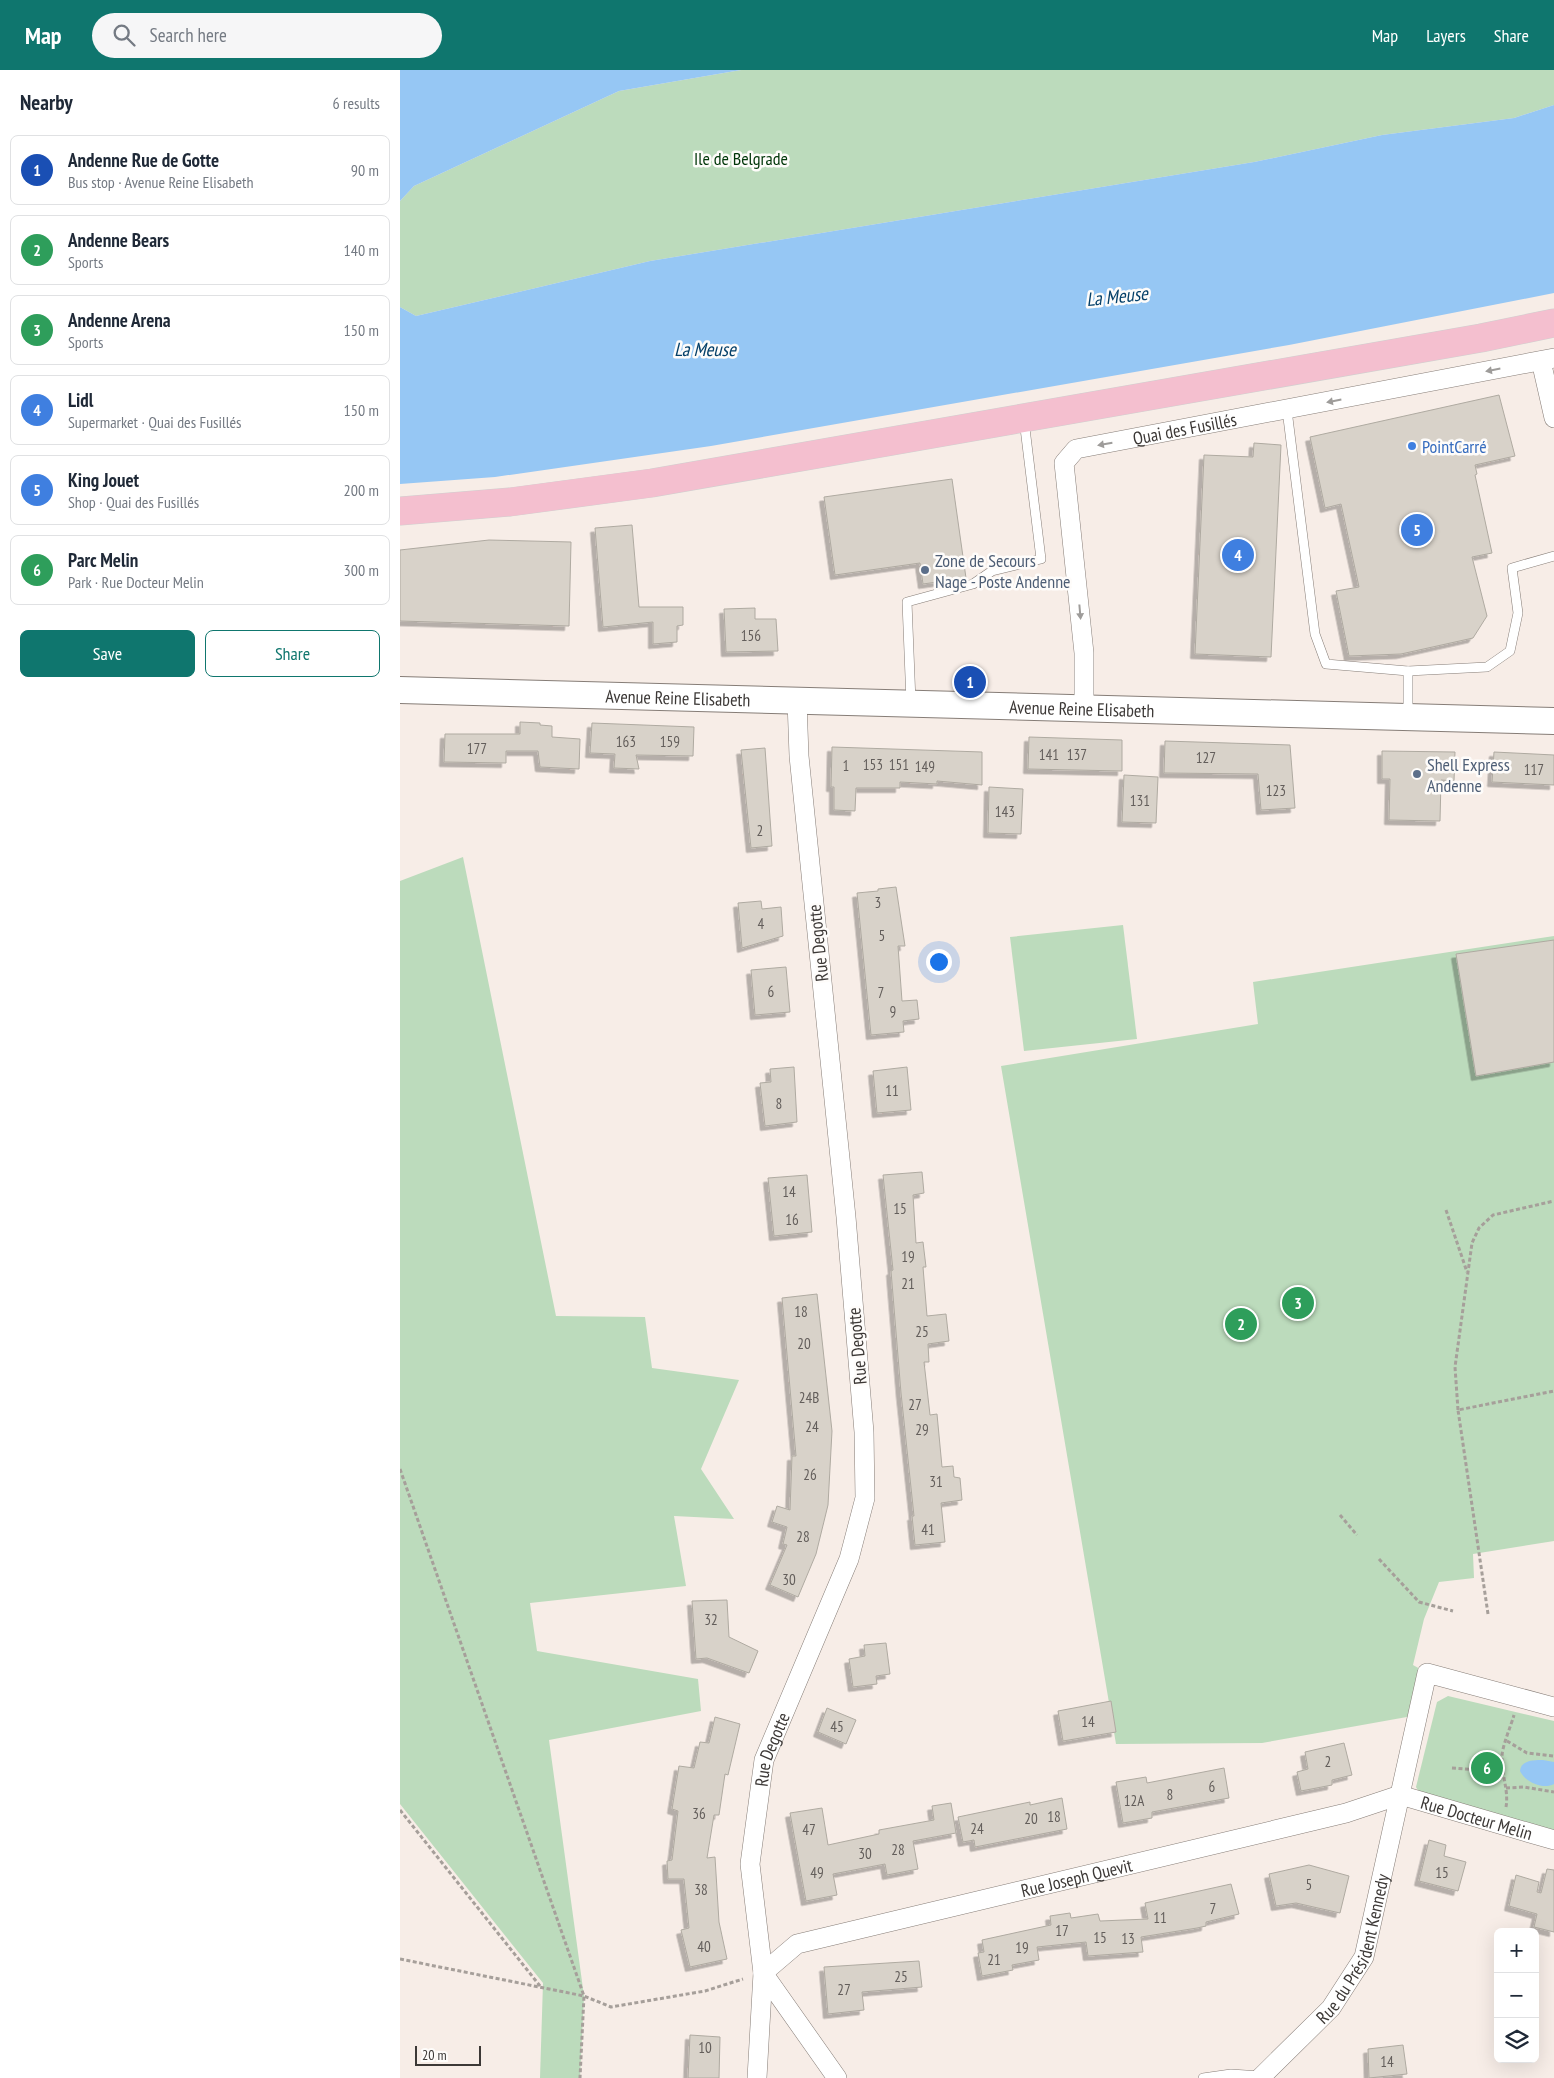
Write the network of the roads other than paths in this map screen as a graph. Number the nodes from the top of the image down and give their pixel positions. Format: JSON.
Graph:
{"nodes":[{"id":1,"x":1554,"y":323,"type":"edge"},
{"id":2,"x":1548,"y":359,"type":"edge"},
{"id":3,"x":1287,"y":410,"type":"junction"},
{"id":4,"x":1554,"y":418,"type":"edge"},
{"id":5,"x":1024,"y":419,"type":"junction"},
{"id":6,"x":400,"y":511,"type":"edge"},
{"id":7,"x":1554,"y":556,"type":"edge"},
{"id":8,"x":1408,"y":671,"type":"junction"},
{"id":9,"x":400,"y":690,"type":"edge"},
{"id":10,"x":797,"y":701,"type":"junction"},
{"id":11,"x":911,"y":703,"type":"junction"},
{"id":12,"x":1084,"y":708,"type":"junction"},
{"id":13,"x":1408,"y":718,"type":"junction"},
{"id":14,"x":1554,"y":721,"type":"edge"},
{"id":15,"x":1554,"y":1707,"type":"edge"},
{"id":16,"x":1400,"y":1795,"type":"junction"},
{"id":17,"x":1554,"y":1840,"type":"edge"},
{"id":18,"x":763,"y":1973,"type":"junction"},
{"id":19,"x":1260,"y":2077,"type":"edge"},
{"id":20,"x":757,"y":2078,"type":"edge"},
{"id":21,"x":837,"y":2078,"type":"edge"},
{"id":22,"x":1203,"y":2078,"type":"edge"}],
"edges":[{"from":1,"to":5,"type":"main road"},
{"from":2,"to":3,"type":"street","name":"Quai des Fusillés","one_way":true},
{"from":2,"to":4,"type":"street"},
{"from":3,"to":8,"type":"lane"},
{"from":3,"to":12,"type":"street","name":"Quai des Fusillés","one_way":true},
{"from":5,"to":6,"type":"main road"},
{"from":5,"to":11,"type":"lane"},
{"from":7,"to":8,"type":"lane"},
{"from":8,"to":13,"type":"lane"},
{"from":9,"to":10,"type":"main road","name":"Avenue Reine Elisabeth"},
{"from":10,"to":11,"type":"main road","name":"Avenue Reine Elisabeth"},
{"from":10,"to":18,"type":"street","name":"Rue Degotte"},
{"from":11,"to":12,"type":"main road","name":"Avenue Reine Elisabeth"},
{"from":12,"to":13,"type":"main road","name":"Avenue Reine Elisabeth"},
{"from":13,"to":14,"type":"main road","name":"Avenue Reine Elisabeth"},
{"from":15,"to":16,"type":"street","name":"Rue du Président Kennedy"},
{"from":16,"to":17,"type":"street","name":"Rue Docteur Melin"},
{"from":16,"to":18,"type":"street","name":"Rue Joseph Quevit"},
{"from":16,"to":19,"type":"street","name":"Rue du Président Kennedy"},
{"from":18,"to":20,"type":"street","name":"Rue Degotte"},
{"from":18,"to":21,"type":"street"},
{"from":19,"to":22,"type":"lane"}]}
